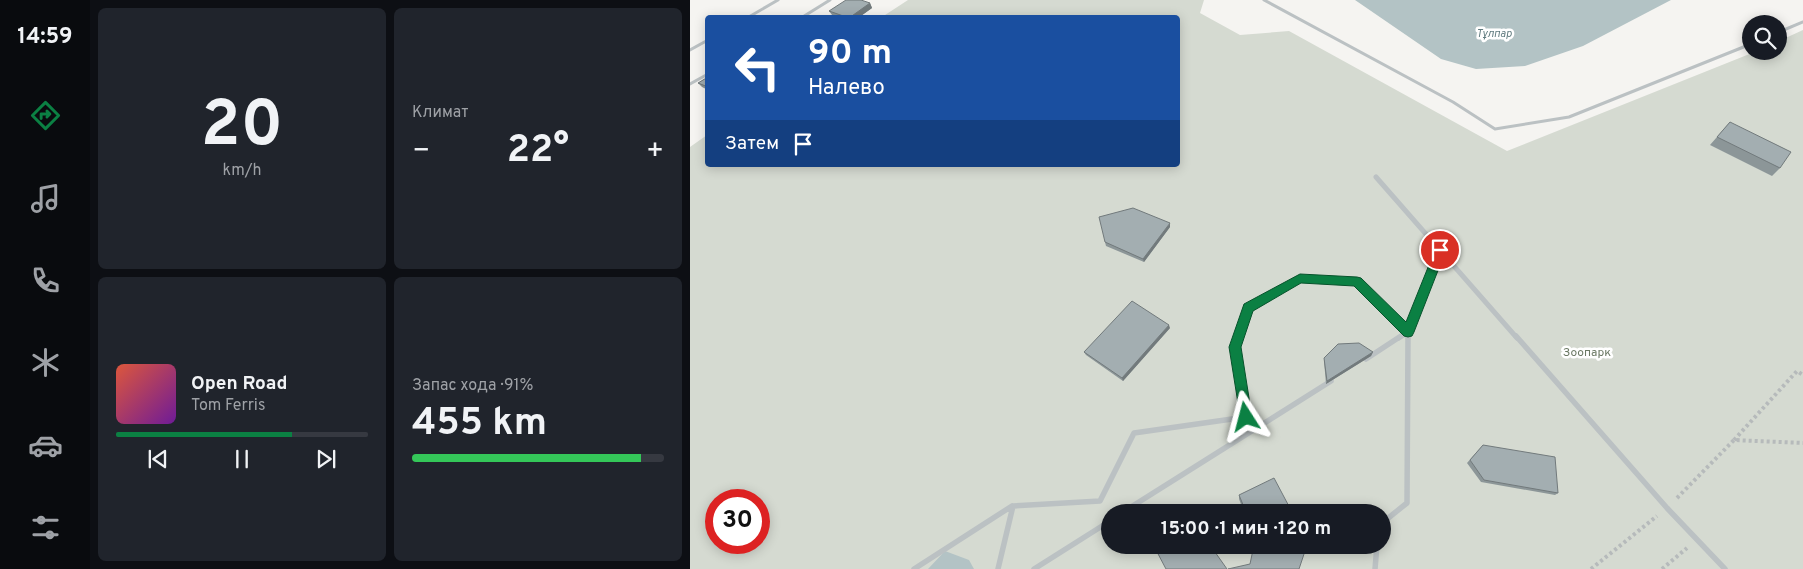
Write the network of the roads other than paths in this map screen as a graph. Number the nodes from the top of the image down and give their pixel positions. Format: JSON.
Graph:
{"nodes":[{"id":1,"x":778,"y":0,"type":"edge"},
{"id":2,"x":830,"y":0,"type":"edge"},
{"id":3,"x":1264,"y":0,"type":"edge"},
{"id":4,"x":753,"y":15,"type":"edge"},
{"id":5,"x":806,"y":15,"type":"edge"},
{"id":6,"x":1803,"y":22,"type":"edge"},
{"id":7,"x":1787,"y":29,"type":"edge"},
{"id":8,"x":705,"y":42,"type":"edge"},
{"id":9,"x":1742,"y":48,"type":"edge"},
{"id":10,"x":690,"y":50,"type":"edge"},
{"id":11,"x":705,"y":76,"type":"edge"},
{"id":12,"x":690,"y":84,"type":"edge"},
{"id":13,"x":1376,"y":176,"type":"dead end"},
{"id":14,"x":1440,"y":250,"type":"junction"},
{"id":15,"x":1408,"y":332,"type":"junction"},
{"id":16,"x":1358,"y":364,"type":"edge"},
{"id":17,"x":1341,"y":375,"type":"edge"},
{"id":18,"x":1136,"y":504,"type":"edge"},
{"id":19,"x":1012,"y":506,"type":"junction"},
{"id":20,"x":1391,"y":516,"type":"edge"},
{"id":21,"x":1101,"y":527,"type":"edge"},
{"id":22,"x":1376,"y":554,"type":"edge"},
{"id":23,"x":1042,"y":567,"type":"edge"},
{"id":24,"x":914,"y":569,"type":"edge"},
{"id":25,"x":998,"y":569,"type":"edge"},
{"id":26,"x":1034,"y":569,"type":"edge"},
{"id":27,"x":1374,"y":569,"type":"edge"},
{"id":28,"x":1725,"y":569,"type":"edge"}],
"edges":[{"from":1,"to":4,"type":"lane"},
{"from":2,"to":5,"type":"lane"},
{"from":3,"to":9,"type":"lane"},
{"from":6,"to":7,"type":"lane"},
{"from":8,"to":10,"type":"lane"},
{"from":11,"to":12,"type":"lane"},
{"from":13,"to":14,"type":"street"},
{"from":14,"to":15,"type":"street"},
{"from":14,"to":28,"type":"street"},
{"from":15,"to":16,"type":"street"},
{"from":15,"to":19,"type":"street"},
{"from":15,"to":20,"type":"street"},
{"from":17,"to":18,"type":"street"},
{"from":19,"to":24,"type":"street"},
{"from":19,"to":25,"type":"street"},
{"from":21,"to":23,"type":"street"},
{"from":22,"to":27,"type":"street"},
{"from":23,"to":26,"type":"street"}]}
